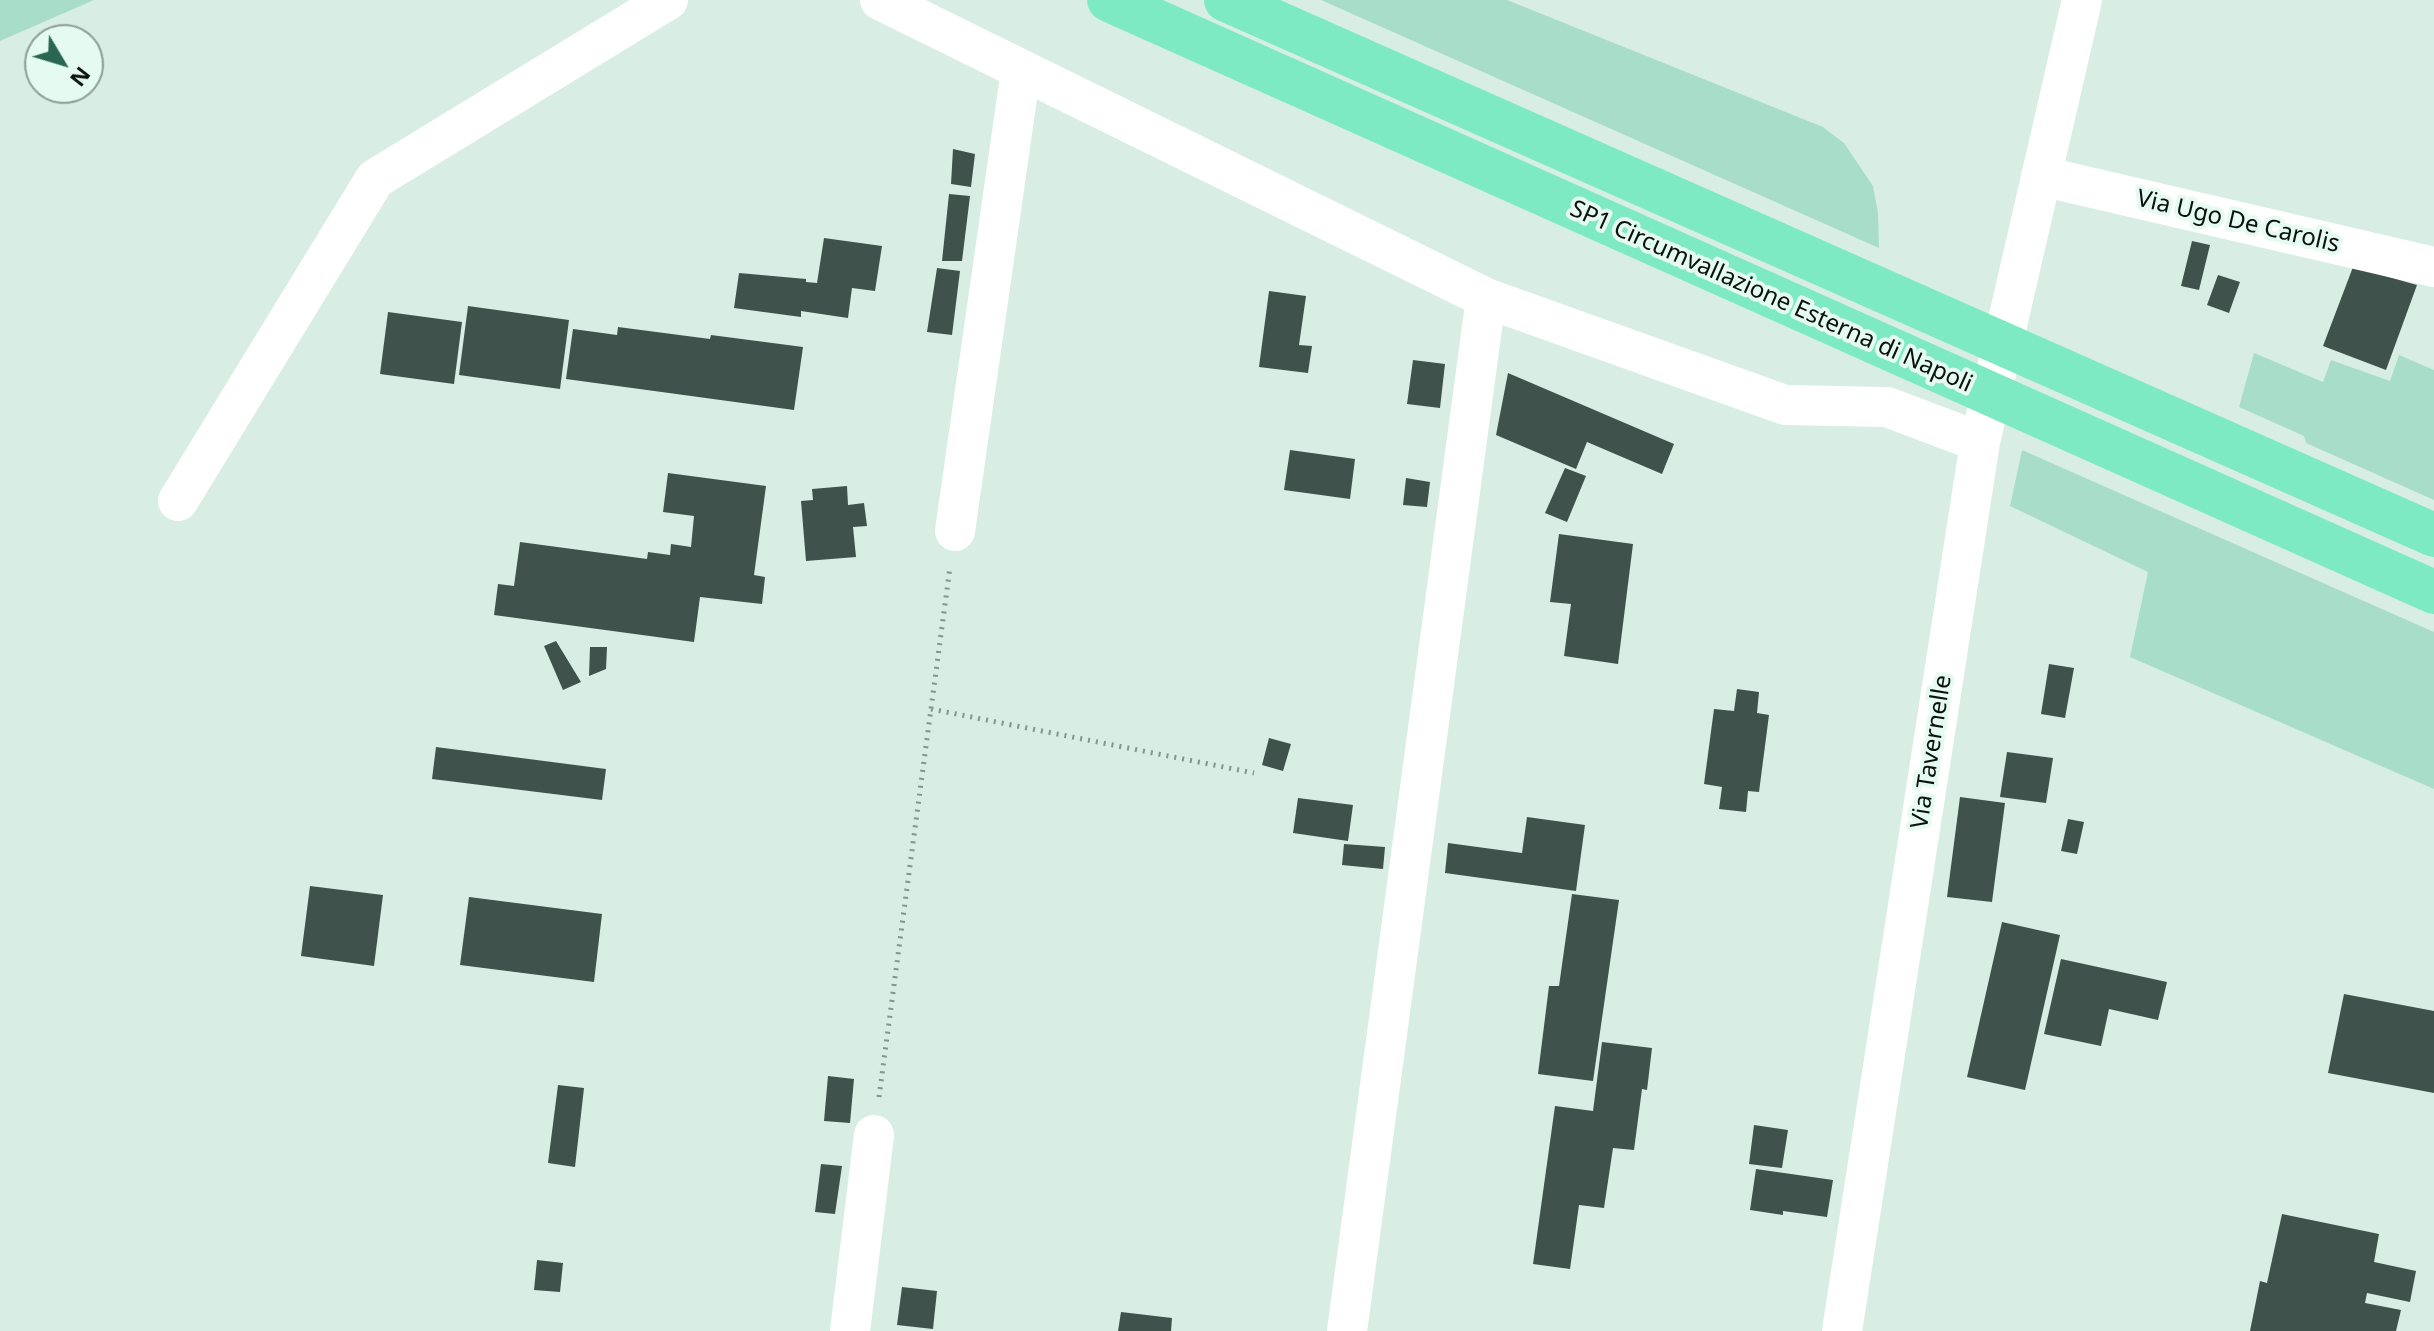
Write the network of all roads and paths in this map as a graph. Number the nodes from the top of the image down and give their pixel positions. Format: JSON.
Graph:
{"nodes":[{"id":1,"x":668,"y":0,"type":"edge"},
{"id":2,"x":880,"y":0,"type":"edge"},
{"id":3,"x":1109,"y":0,"type":"edge"},
{"id":4,"x":1226,"y":0,"type":"edge"},
{"id":5,"x":2082,"y":0,"type":"edge"},
{"id":6,"x":1021,"y":70,"type":"junction"},
{"id":7,"x":2041,"y":176,"type":"junction"},
{"id":8,"x":2434,"y":267,"type":"edge"},
{"id":9,"x":1486,"y":298,"type":"junction"},
{"id":10,"x":1980,"y":442,"type":"junction"},
{"id":11,"x":178,"y":501,"type":"dead end"},
{"id":12,"x":955,"y":531,"type":"joint"},
{"id":13,"x":2434,"y":535,"type":"edge"},
{"id":14,"x":2434,"y":592,"type":"edge"},
{"id":15,"x":931,"y":709,"type":"junction"},
{"id":16,"x":1254,"y":773,"type":"dead end"},
{"id":17,"x":874,"y":1135,"type":"joint"},
{"id":18,"x":850,"y":1331,"type":"edge"},
{"id":19,"x":1347,"y":1331,"type":"edge"},
{"id":20,"x":1842,"y":1331,"type":"edge"}],
"edges":[{"from":1,"to":11,"type":"street"},
{"from":2,"to":6,"type":"street"},
{"from":3,"to":14,"type":"highway","name":"SP1 Circumvallazione Esterna di Napoli"},
{"from":4,"to":13,"type":"highway","name":"SP1 Circumvallazione Esterna di Napoli"},
{"from":5,"to":7,"type":"street","name":"Via Tavernelle"},
{"from":6,"to":9,"type":"street"},
{"from":6,"to":12,"type":"street"},
{"from":7,"to":8,"type":"street","name":"Via Ugo De Carolis"},
{"from":7,"to":10,"type":"street","name":"Via Tavernelle"},
{"from":9,"to":10,"type":"street"},
{"from":9,"to":19,"type":"street"},
{"from":10,"to":20,"type":"street","name":"Via Tavernelle"},
{"from":12,"to":15,"type":"path"},
{"from":15,"to":16,"type":"path"},
{"from":15,"to":17,"type":"path"},
{"from":17,"to":18,"type":"street"}]}
